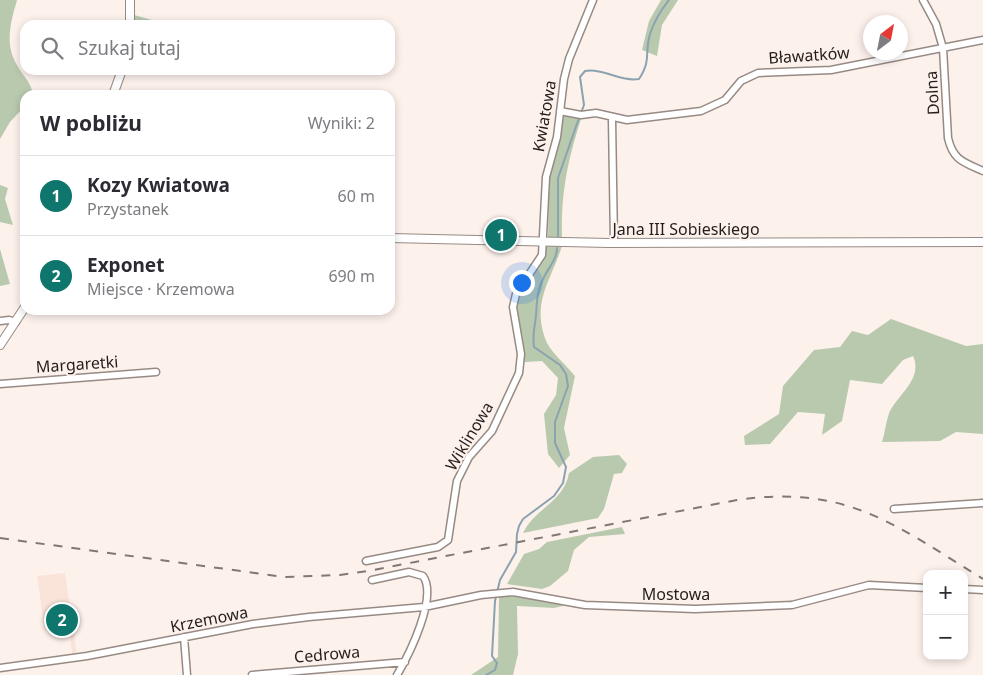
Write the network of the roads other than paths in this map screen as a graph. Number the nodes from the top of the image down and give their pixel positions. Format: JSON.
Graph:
{"nodes":[{"id":1,"x":130,"y":0,"type":"edge"},
{"id":2,"x":592,"y":0,"type":"edge"},
{"id":3,"x":923,"y":0,"type":"edge"},
{"id":4,"x":130,"y":20,"type":"edge"},
{"id":5,"x":983,"y":40,"type":"edge"},
{"id":6,"x":943,"y":48,"type":"junction"},
{"id":7,"x":120,"y":75,"type":"edge"},
{"id":8,"x":115,"y":90,"type":"edge"},
{"id":9,"x":560,"y":111,"type":"junction"},
{"id":10,"x":612,"y":119,"type":"junction"},
{"id":11,"x":983,"y":170,"type":"edge"},
{"id":12,"x":395,"y":238,"type":"edge"},
{"id":13,"x":544,"y":242,"type":"junction"},
{"id":14,"x":983,"y":242,"type":"edge"},
{"id":15,"x":614,"y":243,"type":"junction"},
{"id":16,"x":20,"y":315,"type":"edge"},
{"id":17,"x":0,"y":321,"type":"edge"},
{"id":18,"x":16,"y":322,"type":"junction"},
{"id":19,"x":0,"y":345,"type":"edge"},
{"id":20,"x":156,"y":372,"type":"dead end"},
{"id":21,"x":0,"y":384,"type":"edge"},
{"id":22,"x":983,"y":503,"type":"edge"},
{"id":23,"x":894,"y":509,"type":"dead end"},
{"id":24,"x":366,"y":561,"type":"dead end"},
{"id":25,"x":372,"y":580,"type":"dead end"},
{"id":26,"x":923,"y":588,"type":"edge"},
{"id":27,"x":968,"y":589,"type":"edge"},
{"id":28,"x":983,"y":590,"type":"edge"},
{"id":29,"x":424,"y":607,"type":"junction"},
{"id":30,"x":184,"y":637,"type":"junction"},
{"id":31,"x":404,"y":662,"type":"junction"},
{"id":32,"x":0,"y":668,"type":"edge"},
{"id":33,"x":187,"y":675,"type":"edge"},
{"id":34,"x":252,"y":675,"type":"edge"},
{"id":35,"x":397,"y":675,"type":"edge"}],
"edges":[{"from":1,"to":4,"type":"street"},
{"from":2,"to":9,"type":"street","name":"Kwiatowa"},
{"from":3,"to":6,"type":"street","name":"Dolna"},
{"from":5,"to":6,"type":"street","name":"Bławatków"},
{"from":6,"to":10,"type":"street","name":"Bławatków"},
{"from":6,"to":11,"type":"street","name":"Dolna"},
{"from":7,"to":8,"type":"street"},
{"from":9,"to":10,"type":"street","name":"Bławatków"},
{"from":9,"to":13,"type":"street","name":"Kwiatowa"},
{"from":10,"to":15,"type":"street"},
{"from":12,"to":13,"type":"street","name":"Jana III Sobieskiego"},
{"from":13,"to":15,"type":"street","name":"Jana III Sobieskiego"},
{"from":13,"to":24,"type":"street","name":"Wiklinowa"},
{"from":14,"to":15,"type":"street","name":"Jana III Sobieskiego"},
{"from":16,"to":18,"type":"street"},
{"from":17,"to":18,"type":"street"},
{"from":18,"to":19,"type":"street"},
{"from":20,"to":21,"type":"street","name":"Margaretki"},
{"from":22,"to":23,"type":"street"},
{"from":25,"to":29,"type":"street"},
{"from":26,"to":29,"type":"street","name":"Mostowa"},
{"from":27,"to":28,"type":"street"},
{"from":29,"to":30,"type":"street","name":"Krzemowa"},
{"from":29,"to":31,"type":"street"},
{"from":30,"to":32,"type":"street","name":"Krzemowa"},
{"from":30,"to":33,"type":"street"},
{"from":31,"to":34,"type":"street","name":"Cedrowa"},
{"from":31,"to":35,"type":"street"}]}
